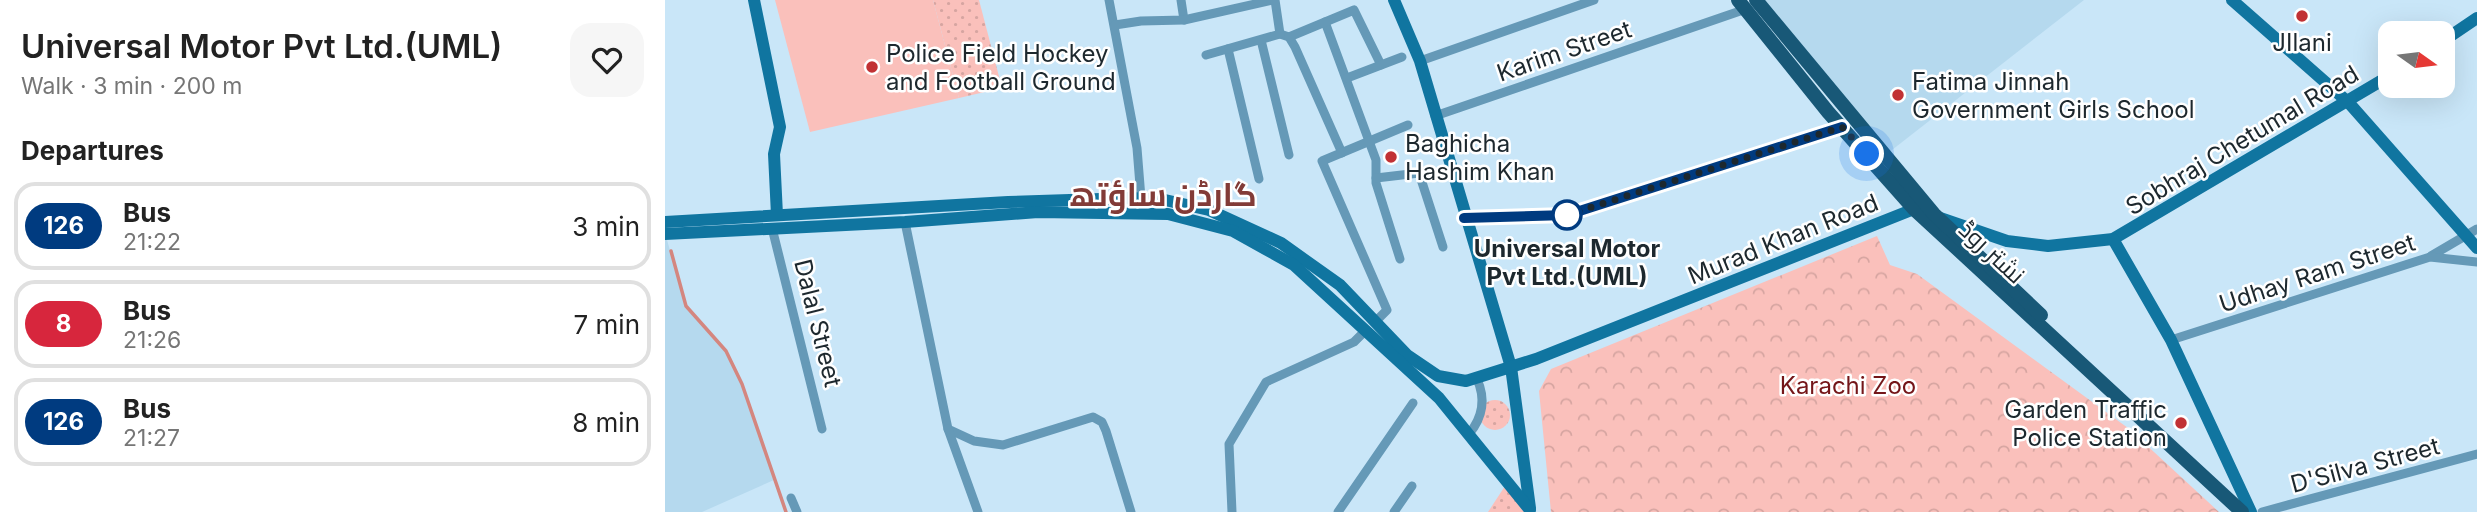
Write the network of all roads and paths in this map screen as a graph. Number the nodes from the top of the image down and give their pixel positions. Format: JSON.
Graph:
{"nodes":[{"id":1,"x":754,"y":0,"type":"edge"},
{"id":2,"x":1109,"y":0,"type":"edge"},
{"id":3,"x":1181,"y":0,"type":"edge"},
{"id":4,"x":1274,"y":0,"type":"edge"},
{"id":5,"x":1394,"y":0,"type":"edge"},
{"id":6,"x":1594,"y":0,"type":"edge"},
{"id":7,"x":2232,"y":0,"type":"edge"},
{"id":8,"x":1747,"y":3,"type":"edge"},
{"id":9,"x":2477,"y":18,"type":"edge"},
{"id":10,"x":1184,"y":20,"type":"junction"},
{"id":11,"x":1325,"y":22,"type":"junction"},
{"id":12,"x":1115,"y":25,"type":"junction"},
{"id":13,"x":2455,"y":33,"type":"edge"},
{"id":14,"x":1284,"y":35,"type":"junction"},
{"id":15,"x":1261,"y":40,"type":"junction"},
{"id":16,"x":1228,"y":49,"type":"junction"},
{"id":17,"x":1206,"y":55,"type":"dead end"},
{"id":18,"x":1402,"y":57,"type":"dead end"},
{"id":19,"x":1420,"y":61,"type":"junction"},
{"id":20,"x":1381,"y":65,"type":"junction"},
{"id":21,"x":1347,"y":78,"type":"junction"},
{"id":22,"x":2378,"y":84,"type":"edge"},
{"id":23,"x":2349,"y":103,"type":"junction"},
{"id":24,"x":1435,"y":116,"type":"junction"},
{"id":25,"x":1408,"y":125,"type":"dead end"},
{"id":26,"x":1842,"y":127,"type":"junction"},
{"id":27,"x":1369,"y":141,"type":"junction"},
{"id":28,"x":1342,"y":153,"type":"junction"},
{"id":29,"x":1289,"y":155,"type":"dead end"},
{"id":30,"x":1376,"y":178,"type":"junction"},
{"id":31,"x":1259,"y":179,"type":"dead end"},
{"id":32,"x":1141,"y":198,"type":"junction"},
{"id":33,"x":1914,"y":209,"type":"junction"},
{"id":34,"x":1934,"y":214,"type":"junction"},
{"id":35,"x":778,"y":215,"type":"junction"},
{"id":36,"x":1464,"y":218,"type":"junction"},
{"id":37,"x":665,"y":222,"type":"edge"},
{"id":38,"x":905,"y":222,"type":"junction"},
{"id":39,"x":772,"y":228,"type":"junction"},
{"id":40,"x":2472,"y":233,"type":"edge"},
{"id":41,"x":665,"y":234,"type":"edge"},
{"id":42,"x":2113,"y":239,"type":"junction"},
{"id":43,"x":1443,"y":247,"type":"dead end"},
{"id":44,"x":2477,"y":248,"type":"edge"},
{"id":45,"x":2430,"y":257,"type":"junction"},
{"id":46,"x":1400,"y":259,"type":"dead end"},
{"id":47,"x":2477,"y":262,"type":"edge"},
{"id":48,"x":1370,"y":326,"type":"junction"},
{"id":49,"x":2171,"y":340,"type":"junction"},
{"id":50,"x":1511,"y":367,"type":"junction"},
{"id":51,"x":1477,"y":379,"type":"junction"},
{"id":52,"x":1413,"y":403,"type":"dead end"},
{"id":53,"x":823,"y":429,"type":"dead end"},
{"id":54,"x":948,"y":429,"type":"junction"},
{"id":55,"x":1469,"y":434,"type":"junction"},
{"id":56,"x":2477,"y":454,"type":"edge"},
{"id":57,"x":1412,"y":486,"type":"dead end"},
{"id":58,"x":791,"y":498,"type":"dead end"},
{"id":59,"x":1530,"y":511,"type":"edge"},
{"id":60,"x":797,"y":512,"type":"edge"},
{"id":61,"x":978,"y":512,"type":"edge"},
{"id":62,"x":1131,"y":512,"type":"edge"},
{"id":63,"x":1232,"y":512,"type":"edge"},
{"id":64,"x":1338,"y":512,"type":"edge"},
{"id":65,"x":1394,"y":512,"type":"edge"},
{"id":66,"x":2242,"y":512,"type":"edge"},
{"id":67,"x":2250,"y":512,"type":"edge"},
{"id":68,"x":2262,"y":512,"type":"edge"}],
"edges":[{"from":1,"to":35,"type":"main road"},
{"from":2,"to":12,"type":"street"},
{"from":3,"to":10,"type":"street"},
{"from":4,"to":10,"type":"street"},
{"from":4,"to":14,"type":"street"},
{"from":5,"to":19,"type":"main road"},
{"from":6,"to":19,"type":"street"},
{"from":7,"to":23,"type":"main road"},
{"from":8,"to":24,"type":"street","name":"Karim Street"},
{"from":8,"to":26,"type":"main road","name":"نشتر روڈ"},
{"from":8,"to":34,"type":"main road","name":"نشتر روڈ"},
{"from":9,"to":13,"type":"main road"},
{"from":10,"to":12,"type":"street"},
{"from":11,"to":14,"type":"street"},
{"from":11,"to":20,"type":"street"},
{"from":11,"to":21,"type":"street"},
{"from":12,"to":32,"type":"street"},
{"from":14,"to":15,"type":"street"},
{"from":14,"to":28,"type":"street"},
{"from":15,"to":16,"type":"street"},
{"from":15,"to":29,"type":"street"},
{"from":16,"to":17,"type":"street"},
{"from":16,"to":31,"type":"street"},
{"from":18,"to":20,"type":"street"},
{"from":19,"to":24,"type":"main road"},
{"from":20,"to":21,"type":"street"},
{"from":21,"to":27,"type":"street"},
{"from":22,"to":23,"type":"main road","name":"Sobhraj Chetumal Road"},
{"from":23,"to":40,"type":"main road"},
{"from":23,"to":42,"type":"main road","name":"Sobhraj Chetumal Road"},
{"from":24,"to":36,"type":"main road"},
{"from":25,"to":27,"type":"street"},
{"from":26,"to":33,"type":"main road","name":"نشتر روڈ"},
{"from":26,"to":36,"type":"street"},
{"from":27,"to":28,"type":"street"},
{"from":27,"to":30,"type":"street"},
{"from":28,"to":48,"type":"street"},
{"from":30,"to":43,"type":"street"},
{"from":30,"to":46,"type":"street"},
{"from":32,"to":35,"type":"main road"},
{"from":32,"to":48,"type":"main road"},
{"from":33,"to":34,"type":"main road"},
{"from":33,"to":50,"type":"main road","name":"Murad Khan Road"},
{"from":33,"to":66,"type":"main road","name":"نشتر روڈ"},
{"from":34,"to":42,"type":"main road"},
{"from":34,"to":67,"type":"main road","name":"نشتر روڈ"},
{"from":35,"to":37,"type":"main road"},
{"from":36,"to":50,"type":"main road"},
{"from":38,"to":39,"type":"main road"},
{"from":38,"to":48,"type":"main road"},
{"from":38,"to":54,"type":"street"},
{"from":39,"to":41,"type":"main road"},
{"from":39,"to":53,"type":"street","name":"Dalal Street"},
{"from":40,"to":44,"type":"main road"},
{"from":40,"to":45,"type":"street"},
{"from":42,"to":49,"type":"main road"},
{"from":45,"to":47,"type":"street","name":"Udhay Ram Street"},
{"from":45,"to":49,"type":"street","name":"Udhay Ram Street"},
{"from":48,"to":51,"type":"main road"},
{"from":48,"to":55,"type":"main road"},
{"from":48,"to":63,"type":"street"},
{"from":49,"to":67,"type":"main road"},
{"from":50,"to":51,"type":"main road","name":"Murad Khan Road"},
{"from":50,"to":59,"type":"main road"},
{"from":51,"to":55,"type":"street"},
{"from":52,"to":64,"type":"street"},
{"from":54,"to":61,"type":"street"},
{"from":54,"to":62,"type":"street"},
{"from":55,"to":59,"type":"main road"},
{"from":56,"to":68,"type":"street","name":"D'Silva Street"},
{"from":57,"to":65,"type":"street"},
{"from":58,"to":60,"type":"street"}]}
